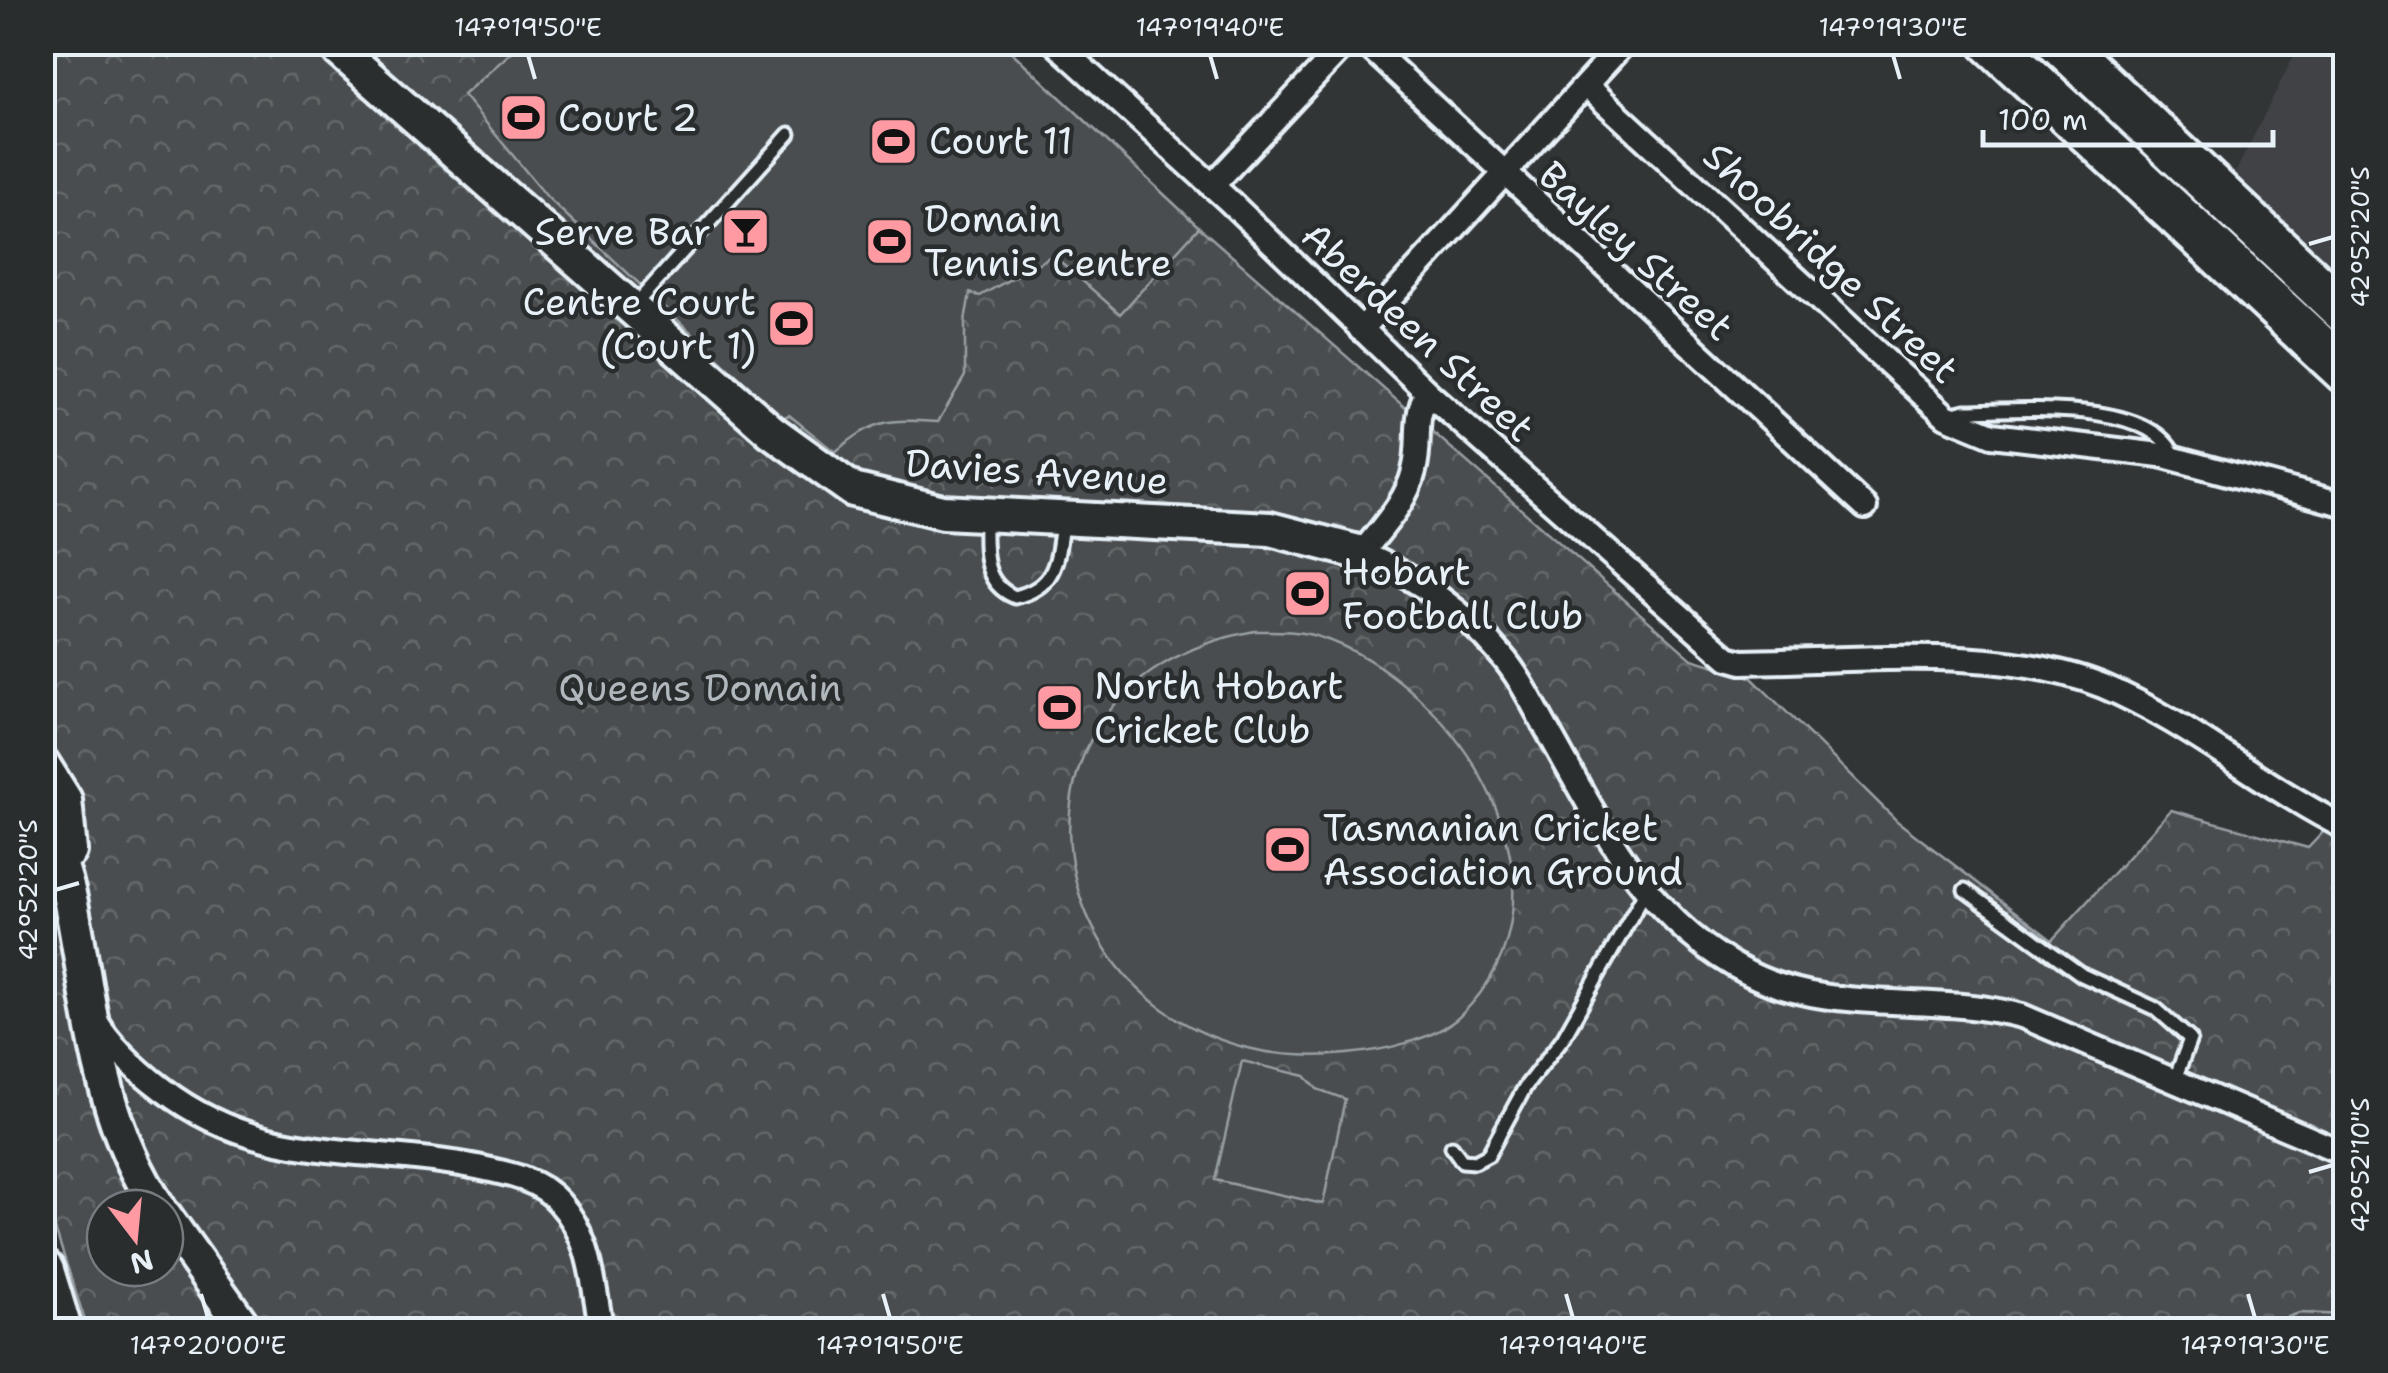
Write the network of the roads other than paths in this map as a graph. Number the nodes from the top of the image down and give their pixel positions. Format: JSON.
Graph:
{"nodes":[{"id":1,"x":330,"y":42,"type":"edge"},
{"id":2,"x":1054,"y":42,"type":"edge"},
{"id":3,"x":1347,"y":42,"type":"edge"},
{"id":4,"x":1364,"y":42,"type":"edge"},
{"id":5,"x":1625,"y":42,"type":"edge"},
{"id":6,"x":1991,"y":42,"type":"edge"},
{"id":7,"x":2059,"y":42,"type":"edge"},
{"id":8,"x":1587,"y":86,"type":"junction"},
{"id":9,"x":789,"y":134,"type":"dead end"},
{"id":10,"x":1503,"y":176,"type":"junction"},
{"id":11,"x":1212,"y":186,"type":"junction"},
{"id":12,"x":633,"y":307,"type":"junction"},
{"id":13,"x":2346,"y":313,"type":"edge"},
{"id":14,"x":1361,"y":330,"type":"junction"},
{"id":15,"x":2337,"y":360,"type":"edge"},
{"id":16,"x":1426,"y":392,"type":"junction"},
{"id":17,"x":1946,"y":416,"type":"junction"},
{"id":18,"x":2176,"y":459,"type":"junction"},
{"id":19,"x":2346,"y":504,"type":"edge"},
{"id":20,"x":1864,"y":507,"type":"dead end"},
{"id":21,"x":985,"y":516,"type":"junction"},
{"id":22,"x":1062,"y":519,"type":"junction"},
{"id":23,"x":1362,"y":552,"type":"junction"},
{"id":24,"x":42,"y":763,"type":"edge"},
{"id":25,"x":42,"y":808,"type":"edge"},
{"id":26,"x":2346,"y":828,"type":"edge"},
{"id":27,"x":1965,"y":890,"type":"dead end"},
{"id":28,"x":1645,"y":892,"type":"junction"},
{"id":29,"x":70,"y":900,"type":"junction"},
{"id":30,"x":86,"y":1001,"type":"junction"},
{"id":31,"x":2175,"y":1079,"type":"junction"},
{"id":32,"x":1452,"y":1147,"type":"dead end"},
{"id":33,"x":2346,"y":1154,"type":"edge"},
{"id":34,"x":149,"y":1188,"type":"edge"},
{"id":35,"x":185,"y":1244,"type":"edge"},
{"id":36,"x":42,"y":1271,"type":"edge"},
{"id":37,"x":60,"y":1330,"type":"edge"},
{"id":38,"x":246,"y":1330,"type":"edge"},
{"id":39,"x":602,"y":1330,"type":"edge"}],
"edges":[{"from":1,"to":12,"type":"street","name":"Davies Avenue"},
{"from":2,"to":11,"type":"street","name":"Aberdeen Street"},
{"from":3,"to":11,"type":"street"},
{"from":4,"to":10,"type":"street","name":"Bayley Street"},
{"from":5,"to":8,"type":"street"},
{"from":6,"to":15,"type":"highway"},
{"from":7,"to":13,"type":"highway"},
{"from":8,"to":10,"type":"street"},
{"from":8,"to":17,"type":"street","name":"Shoobridge Street"},
{"from":9,"to":12,"type":"lane"},
{"from":10,"to":14,"type":"street"},
{"from":10,"to":20,"type":"street","name":"Bayley Street"},
{"from":11,"to":14,"type":"street","name":"Aberdeen Street"},
{"from":12,"to":21,"type":"street","name":"Davies Avenue"},
{"from":14,"to":16,"type":"street","name":"Aberdeen Street"},
{"from":16,"to":23,"type":"street"},
{"from":16,"to":26,"type":"street","name":"Aberdeen Street"},
{"from":17,"to":18,"type":"street","name":"Shoobridge Street"},
{"from":17,"to":18,"type":"lane"},
{"from":18,"to":19,"type":"street","name":"Shoobridge Street"},
{"from":21,"to":22,"type":"street","name":"Davies Avenue"},
{"from":21,"to":22,"type":"lane"},
{"from":22,"to":23,"type":"street","name":"Davies Avenue"},
{"from":23,"to":28,"type":"street"},
{"from":24,"to":29,"type":"street"},
{"from":25,"to":29,"type":"street"},
{"from":27,"to":31,"type":"lane"},
{"from":28,"to":31,"type":"street"},
{"from":28,"to":32,"type":"lane"},
{"from":29,"to":30,"type":"street"},
{"from":30,"to":34,"type":"street"},
{"from":30,"to":39,"type":"street"},
{"from":31,"to":33,"type":"street"},
{"from":35,"to":38,"type":"street"},
{"from":36,"to":37,"type":"highway"}]}
